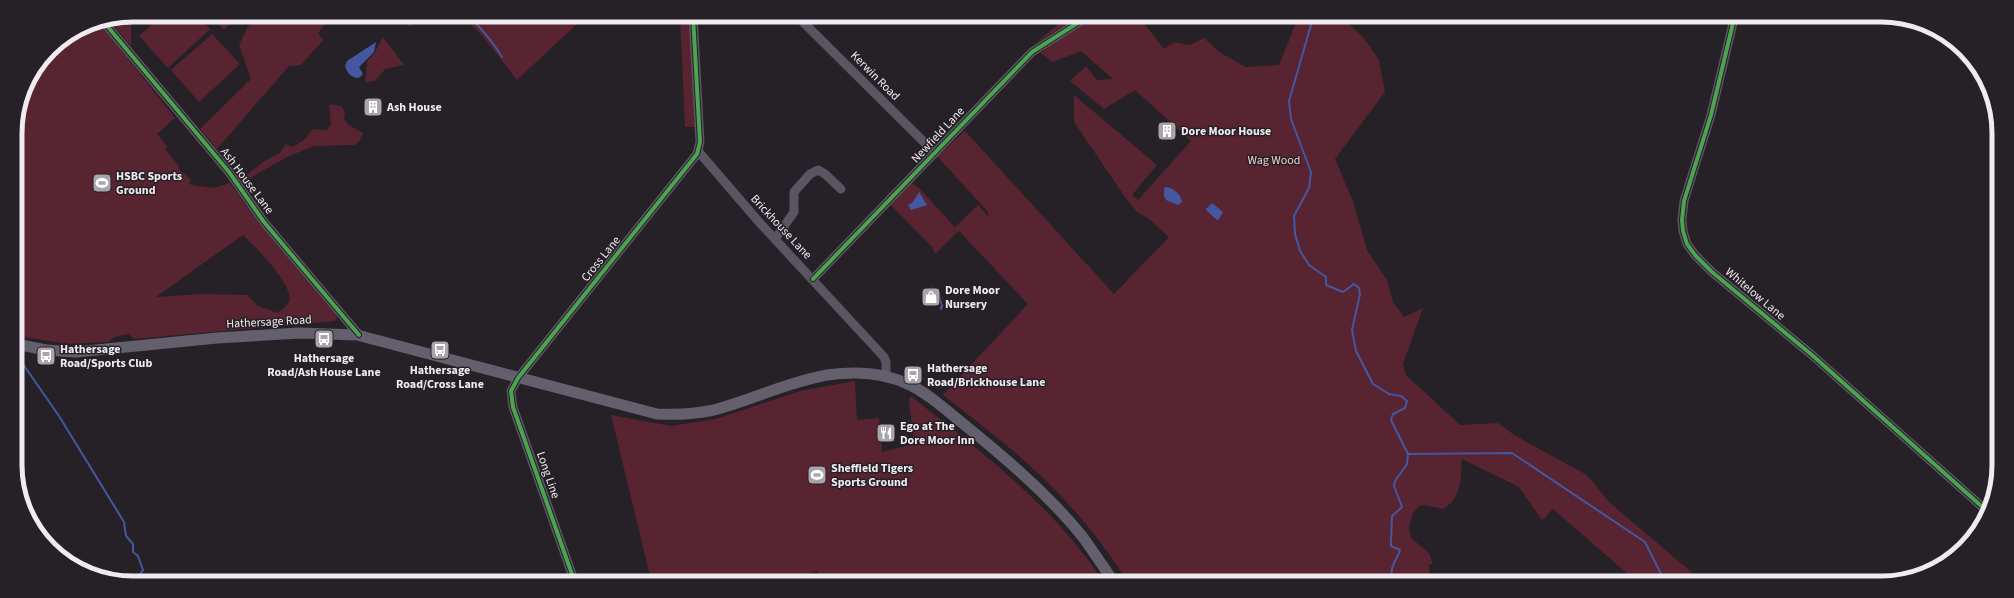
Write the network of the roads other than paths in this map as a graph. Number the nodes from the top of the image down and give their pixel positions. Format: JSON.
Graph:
{"nodes":[{"id":1,"x":693,"y":22,"type":"edge"},
{"id":2,"x":804,"y":22,"type":"edge"},
{"id":3,"x":1078,"y":22,"type":"edge"},
{"id":4,"x":1733,"y":22,"type":"edge"},
{"id":5,"x":107,"y":25,"type":"edge"},
{"id":6,"x":698,"y":151,"type":"junction"},
{"id":7,"x":935,"y":153,"type":"junction"},
{"id":8,"x":841,"y":189,"type":"dead end"},
{"id":9,"x":775,"y":239,"type":"junction"},
{"id":10,"x":813,"y":279,"type":"junction"},
{"id":11,"x":359,"y":335,"type":"junction"},
{"id":12,"x":22,"y":345,"type":"edge"},
{"id":13,"x":886,"y":376,"type":"junction"},
{"id":14,"x":518,"y":378,"type":"junction"},
{"id":15,"x":1984,"y":508,"type":"edge"},
{"id":16,"x":573,"y":576,"type":"edge"},
{"id":17,"x":1110,"y":576,"type":"edge"}],
"edges":[{"from":1,"to":6,"type":"street"},
{"from":2,"to":7,"type":"street","name":"Kerwin Road"},
{"from":3,"to":7,"type":"street","name":"Newfield Lane"},
{"from":4,"to":15,"type":"street","name":"Whitelow Lane"},
{"from":5,"to":11,"type":"street","name":"Ash House Lane"},
{"from":6,"to":9,"type":"street","name":"Brickhouse Lane"},
{"from":6,"to":14,"type":"street","name":"Cross Lane"},
{"from":7,"to":10,"type":"street","name":"Newfield Lane"},
{"from":8,"to":9,"type":"street"},
{"from":9,"to":10,"type":"street","name":"Brickhouse Lane"},
{"from":10,"to":13,"type":"street","name":"Brickhouse Lane"},
{"from":11,"to":12,"type":"main road","name":"Hathersage Road"},
{"from":11,"to":14,"type":"main road","name":"Hathersage Road"},
{"from":13,"to":14,"type":"main road","name":"Hathersage Road"},
{"from":13,"to":17,"type":"main road","name":"Hathersage Road"},
{"from":14,"to":16,"type":"street","name":"Long Line"}]}
